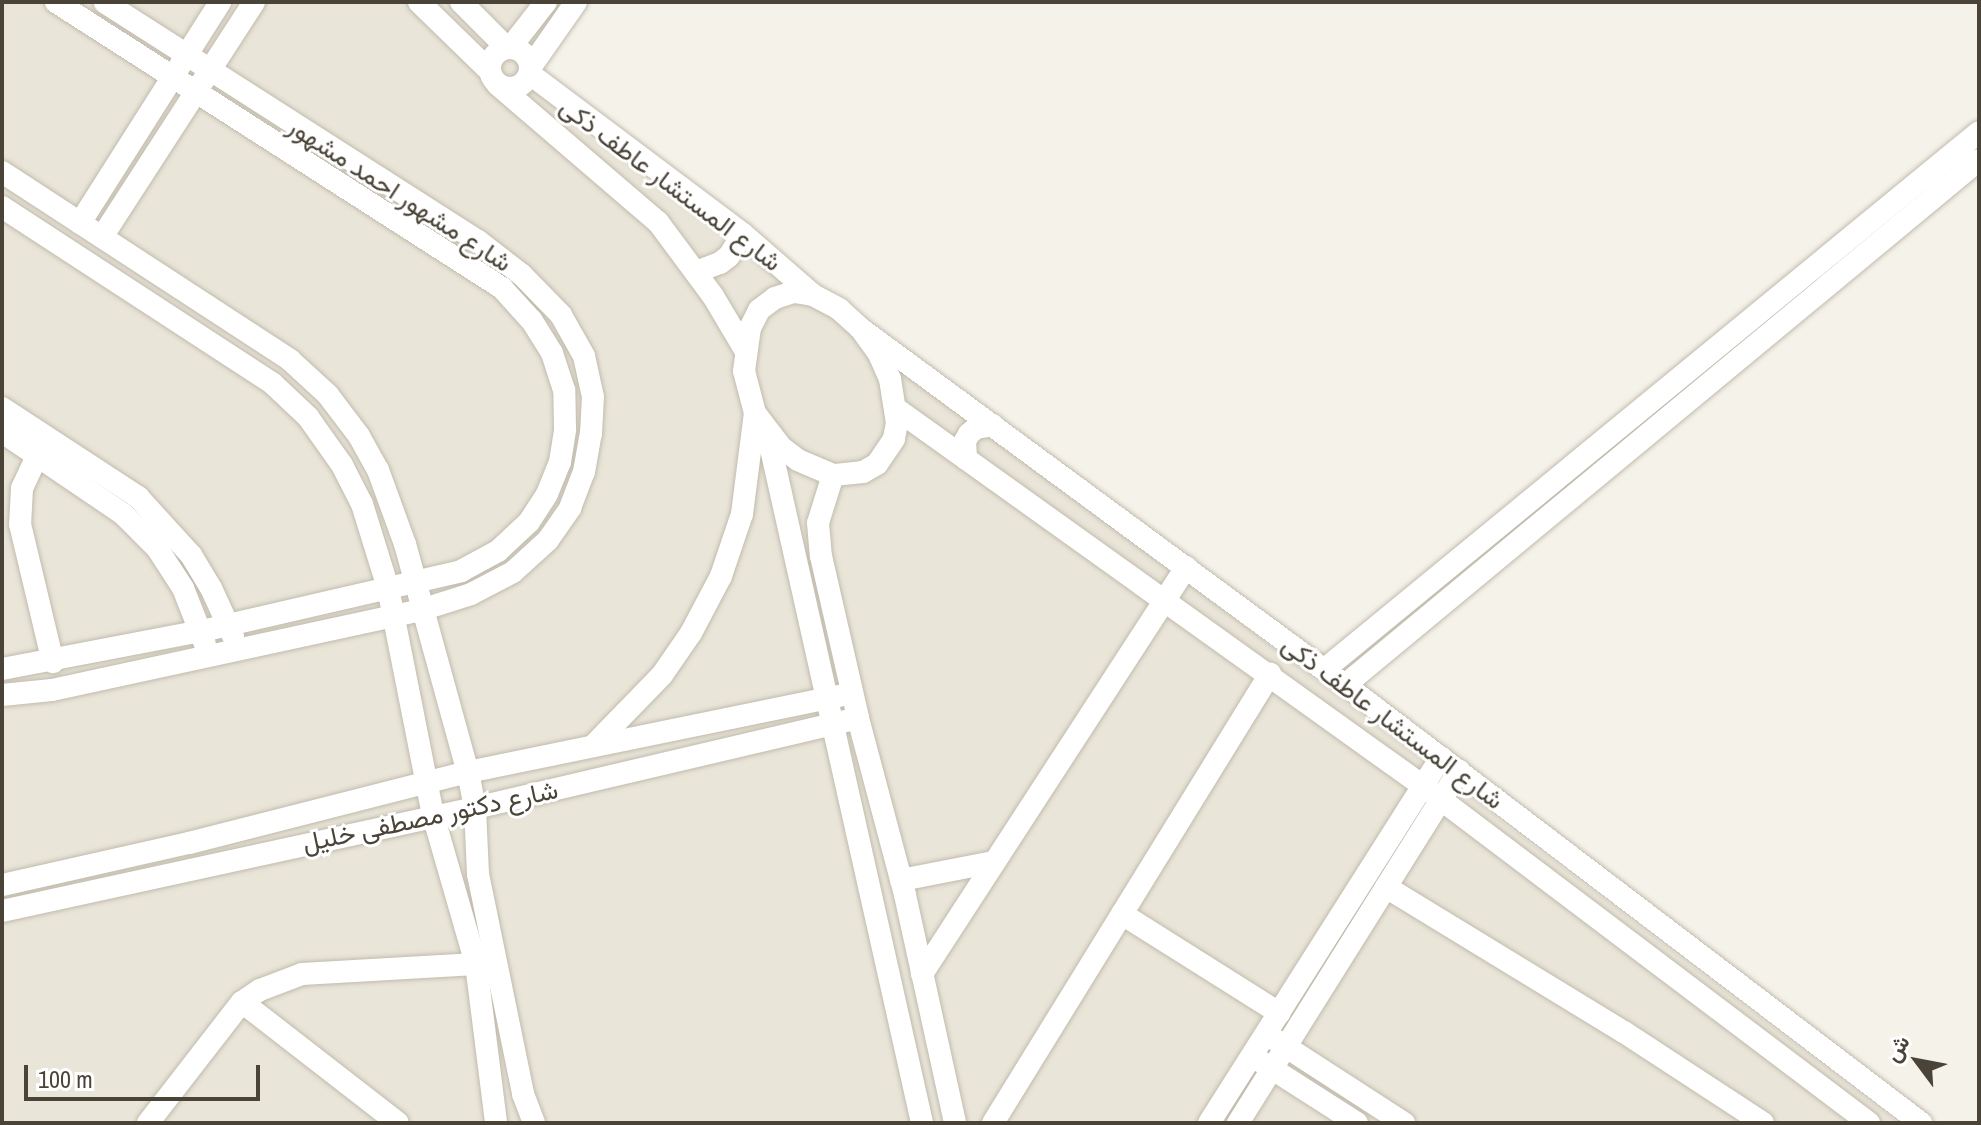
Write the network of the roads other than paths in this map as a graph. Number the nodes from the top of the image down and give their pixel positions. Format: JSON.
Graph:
{"nodes":[{"id":1,"x":56,"y":2,"type":"edge"},
{"id":2,"x":105,"y":2,"type":"edge"},
{"id":3,"x":220,"y":2,"type":"edge"},
{"id":4,"x":254,"y":2,"type":"edge"},
{"id":5,"x":419,"y":2,"type":"edge"},
{"id":6,"x":461,"y":2,"type":"edge"},
{"id":7,"x":546,"y":2,"type":"edge"},
{"id":8,"x":576,"y":2,"type":"edge"},
{"id":9,"x":532,"y":21,"type":"junction"},
{"id":10,"x":552,"y":35,"type":"junction"},
{"id":11,"x":508,"y":48,"type":"junction"},
{"id":12,"x":186,"y":55,"type":"junction"},
{"id":13,"x":210,"y":70,"type":"junction"},
{"id":14,"x":530,"y":71,"type":"junction"},
{"id":15,"x":172,"y":78,"type":"junction"},
{"id":16,"x":494,"y":78,"type":"junction"},
{"id":17,"x":196,"y":92,"type":"junction"},
{"id":18,"x":1979,"y":132,"type":"edge"},
{"id":19,"x":1979,"y":160,"type":"edge"},
{"id":20,"x":10,"y":178,"type":"edge"},
{"id":21,"x":2,"y":208,"type":"edge"},
{"id":22,"x":80,"y":223,"type":"junction"},
{"id":23,"x":743,"y":234,"type":"junction"},
{"id":24,"x":102,"y":237,"type":"junction"},
{"id":25,"x":696,"y":272,"type":"junction"},
{"id":26,"x":813,"y":295,"type":"junction"},
{"id":27,"x":861,"y":329,"type":"junction"},
{"id":28,"x":745,"y":350,"type":"junction"},
{"id":29,"x":2,"y":408,"type":"edge"},
{"id":30,"x":895,"y":408,"type":"junction"},
{"id":31,"x":761,"y":422,"type":"junction"},
{"id":32,"x":993,"y":425,"type":"junction"},
{"id":33,"x":2,"y":432,"type":"edge"},
{"id":34,"x":38,"y":454,"type":"junction"},
{"id":35,"x":966,"y":459,"type":"junction"},
{"id":36,"x":833,"y":475,"type":"junction"},
{"id":37,"x":818,"y":540,"type":"junction"},
{"id":38,"x":794,"y":544,"type":"junction"},
{"id":39,"x":1186,"y":567,"type":"junction"},
{"id":40,"x":415,"y":582,"type":"junction"},
{"id":41,"x":388,"y":588,"type":"junction"},
{"id":42,"x":1164,"y":602,"type":"junction"},
{"id":43,"x":421,"y":610,"type":"junction"},
{"id":44,"x":393,"y":616,"type":"junction"},
{"id":45,"x":229,"y":625,"type":"junction"},
{"id":46,"x":202,"y":631,"type":"junction"},
{"id":47,"x":238,"y":648,"type":"junction"},
{"id":48,"x":208,"y":654,"type":"junction"},
{"id":49,"x":53,"y":662,"type":"junction"},
{"id":50,"x":2,"y":669,"type":"edge"},
{"id":51,"x":1325,"y":669,"type":"junction"},
{"id":52,"x":1270,"y":674,"type":"junction"},
{"id":53,"x":1345,"y":685,"type":"junction"},
{"id":54,"x":852,"y":693,"type":"junction"},
{"id":55,"x":2,"y":695,"type":"edge"},
{"id":56,"x":829,"y":699,"type":"junction"},
{"id":57,"x":858,"y":718,"type":"junction"},
{"id":58,"x":835,"y":724,"type":"junction"},
{"id":59,"x":591,"y":748,"type":"junction"},
{"id":60,"x":1450,"y":764,"type":"junction"},
{"id":61,"x":468,"y":772,"type":"junction"},
{"id":62,"x":427,"y":783,"type":"junction"},
{"id":63,"x":1423,"y":786,"type":"junction"},
{"id":64,"x":1442,"y":799,"type":"junction"},
{"id":65,"x":475,"y":808,"type":"junction"},
{"id":66,"x":433,"y":815,"type":"junction"},
{"id":67,"x":994,"y":862,"type":"junction"},
{"id":68,"x":2,"y":885,"type":"edge"},
{"id":69,"x":1386,"y":887,"type":"junction"},
{"id":70,"x":903,"y":888,"type":"junction"},
{"id":71,"x":874,"y":901,"type":"junction"},
{"id":72,"x":2,"y":911,"type":"edge"},
{"id":73,"x":1122,"y":914,"type":"junction"},
{"id":74,"x":476,"y":964,"type":"junction"},
{"id":75,"x":922,"y":974,"type":"junction"},
{"id":76,"x":242,"y":1002,"type":"junction"},
{"id":77,"x":1279,"y":1013,"type":"junction"},
{"id":78,"x":1266,"y":1034,"type":"junction"},
{"id":79,"x":1286,"y":1047,"type":"junction"},
{"id":80,"x":1252,"y":1056,"type":"junction"},
{"id":81,"x":1273,"y":1069,"type":"junction"},
{"id":82,"x":1911,"y":1120,"type":"edge"},
{"id":83,"x":148,"y":1123,"type":"edge"},
{"id":84,"x":398,"y":1123,"type":"edge"},
{"id":85,"x":496,"y":1123,"type":"edge"},
{"id":86,"x":534,"y":1123,"type":"edge"},
{"id":87,"x":922,"y":1123,"type":"edge"},
{"id":88,"x":955,"y":1123,"type":"edge"},
{"id":89,"x":993,"y":1123,"type":"edge"},
{"id":90,"x":1209,"y":1123,"type":"edge"},
{"id":91,"x":1238,"y":1123,"type":"edge"},
{"id":92,"x":1357,"y":1123,"type":"edge"},
{"id":93,"x":1404,"y":1123,"type":"edge"},
{"id":94,"x":1763,"y":1123,"type":"edge"},
{"id":95,"x":1869,"y":1123,"type":"edge"}],
"edges":[{"from":1,"to":15,"type":"street","name":"شارع مشهور احمد مشهور"},
{"from":2,"to":12,"type":"street","name":"شارع مشهور احمد مشهور"},
{"from":3,"to":12,"type":"street"},
{"from":4,"to":13,"type":"street"},
{"from":5,"to":16,"type":"street","name":"شارع المستشار عاطف ذكى"},
{"from":6,"to":11,"type":"street"},
{"from":7,"to":9,"type":"street"},
{"from":8,"to":10,"type":"street"},
{"from":9,"to":10,"type":"street"},
{"from":9,"to":11,"type":"street"},
{"from":10,"to":14,"type":"street"},
{"from":11,"to":14,"type":"street"},
{"from":11,"to":16,"type":"street"},
{"from":12,"to":13,"type":"street","name":"شارع مشهور احمد مشهور"},
{"from":12,"to":15,"type":"street"},
{"from":13,"to":17,"type":"street"},
{"from":13,"to":43,"type":"street","name":"شارع مشهور احمد مشهور"},
{"from":14,"to":16,"type":"street"},
{"from":14,"to":23,"type":"street","name":"شارع المستشار عاطف ذكى"},
{"from":15,"to":17,"type":"street","name":"شارع مشهور احمد مشهور"},
{"from":15,"to":22,"type":"street"},
{"from":16,"to":25,"type":"street","name":"شارع المستشار عاطف ذكى"},
{"from":17,"to":24,"type":"street"},
{"from":17,"to":40,"type":"street","name":"شارع مشهور احمد مشهور"},
{"from":18,"to":51,"type":"street"},
{"from":19,"to":53,"type":"street"},
{"from":20,"to":21,"type":"street"},
{"from":20,"to":22,"type":"street"},
{"from":21,"to":41,"type":"street"},
{"from":22,"to":24,"type":"street"},
{"from":23,"to":25,"type":"street"},
{"from":23,"to":26,"type":"street","name":"شارع المستشار عاطف ذكى"},
{"from":24,"to":40,"type":"street"},
{"from":25,"to":28,"type":"street","name":"شارع المستشار عاطف ذكى"},
{"from":26,"to":27,"type":"street"},
{"from":26,"to":28,"type":"street"},
{"from":27,"to":30,"type":"street"},
{"from":27,"to":32,"type":"street","name":"شارع المستشار عاطف ذكى"},
{"from":28,"to":31,"type":"street"},
{"from":29,"to":45,"type":"street"},
{"from":30,"to":35,"type":"street","name":"شارع المستشار عاطف ذكى"},
{"from":30,"to":36,"type":"street"},
{"from":31,"to":36,"type":"street"},
{"from":31,"to":38,"type":"street"},
{"from":31,"to":59,"type":"street"},
{"from":32,"to":35,"type":"street"},
{"from":32,"to":39,"type":"street","name":"شارع المستشار عاطف ذكى"},
{"from":33,"to":34,"type":"street"},
{"from":34,"to":46,"type":"street"},
{"from":34,"to":49,"type":"street"},
{"from":35,"to":42,"type":"street","name":"شارع المستشار عاطف ذكى"},
{"from":36,"to":37,"type":"street"},
{"from":37,"to":38,"type":"street"},
{"from":37,"to":54,"type":"street"},
{"from":38,"to":56,"type":"street"},
{"from":39,"to":42,"type":"street"},
{"from":39,"to":51,"type":"street","name":"شارع المستشار عاطف ذكى"},
{"from":40,"to":41,"type":"street","name":"شارع مشهور احمد مشهور"},
{"from":40,"to":43,"type":"street"},
{"from":41,"to":44,"type":"street"},
{"from":41,"to":45,"type":"street","name":"شارع مشهور احمد مشهور"},
{"from":42,"to":52,"type":"street","name":"شارع المستشار عاطف ذكى"},
{"from":42,"to":67,"type":"street"},
{"from":43,"to":44,"type":"street","name":"شارع مشهور احمد مشهور"},
{"from":43,"to":61,"type":"street"},
{"from":44,"to":47,"type":"street","name":"شارع مشهور احمد مشهور"},
{"from":44,"to":62,"type":"street"},
{"from":45,"to":46,"type":"street","name":"شارع مشهور احمد مشهور"},
{"from":45,"to":47,"type":"street"},
{"from":46,"to":48,"type":"street"},
{"from":46,"to":49,"type":"street","name":"شارع مشهور احمد مشهور"},
{"from":47,"to":48,"type":"street","name":"شارع مشهور احمد مشهور"},
{"from":48,"to":55,"type":"street","name":"شارع مشهور احمد مشهور"},
{"from":49,"to":50,"type":"street","name":"شارع مشهور احمد مشهور"},
{"from":51,"to":53,"type":"street","name":"شارع المستشار عاطف ذكى"},
{"from":52,"to":63,"type":"street","name":"شارع المستشار عاطف ذكى"},
{"from":52,"to":73,"type":"street"},
{"from":53,"to":60,"type":"street","name":"شارع المستشار عاطف ذكى"},
{"from":54,"to":56,"type":"street","name":"شارع دكتور مصطفى خليل"},
{"from":54,"to":57,"type":"street"},
{"from":56,"to":58,"type":"street"},
{"from":56,"to":59,"type":"street","name":"شارع دكتور مصطفى خليل"},
{"from":57,"to":58,"type":"street","name":"شارع دكتور مصطفى خليل"},
{"from":57,"to":70,"type":"street"},
{"from":58,"to":65,"type":"street","name":"شارع دكتور مصطفى خليل"},
{"from":58,"to":71,"type":"street"},
{"from":59,"to":61,"type":"street","name":"شارع دكتور مصطفى خليل"},
{"from":60,"to":63,"type":"street"},
{"from":60,"to":64,"type":"street"},
{"from":60,"to":82,"type":"street","name":"شارع المستشار عاطف ذكى"},
{"from":61,"to":62,"type":"street","name":"شارع دكتور مصطفى خليل"},
{"from":61,"to":65,"type":"street"},
{"from":62,"to":66,"type":"street"},
{"from":62,"to":68,"type":"street","name":"شارع دكتور مصطفى خليل"},
{"from":63,"to":64,"type":"street","name":"شارع المستشار عاطف ذكى"},
{"from":63,"to":77,"type":"street"},
{"from":64,"to":69,"type":"street"},
{"from":64,"to":95,"type":"street","name":"شارع المستشار عاطف ذكى"},
{"from":65,"to":66,"type":"street","name":"شارع دكتور مصطفى خليل"},
{"from":65,"to":86,"type":"street"},
{"from":66,"to":72,"type":"street","name":"شارع دكتور مصطفى خليل"},
{"from":66,"to":74,"type":"street"},
{"from":67,"to":70,"type":"street"},
{"from":67,"to":75,"type":"street"},
{"from":69,"to":79,"type":"street"},
{"from":69,"to":94,"type":"street"},
{"from":70,"to":71,"type":"street"},
{"from":70,"to":75,"type":"street"},
{"from":71,"to":87,"type":"street"},
{"from":73,"to":77,"type":"street"},
{"from":73,"to":89,"type":"street"},
{"from":74,"to":76,"type":"street"},
{"from":74,"to":85,"type":"street"},
{"from":75,"to":88,"type":"street"},
{"from":76,"to":83,"type":"street"},
{"from":76,"to":84,"type":"street"},
{"from":77,"to":78,"type":"street"},
{"from":78,"to":79,"type":"street"},
{"from":78,"to":80,"type":"street"},
{"from":79,"to":81,"type":"street"},
{"from":79,"to":93,"type":"street"},
{"from":80,"to":81,"type":"street"},
{"from":80,"to":90,"type":"street"},
{"from":81,"to":91,"type":"street"},
{"from":81,"to":92,"type":"street"}]}
